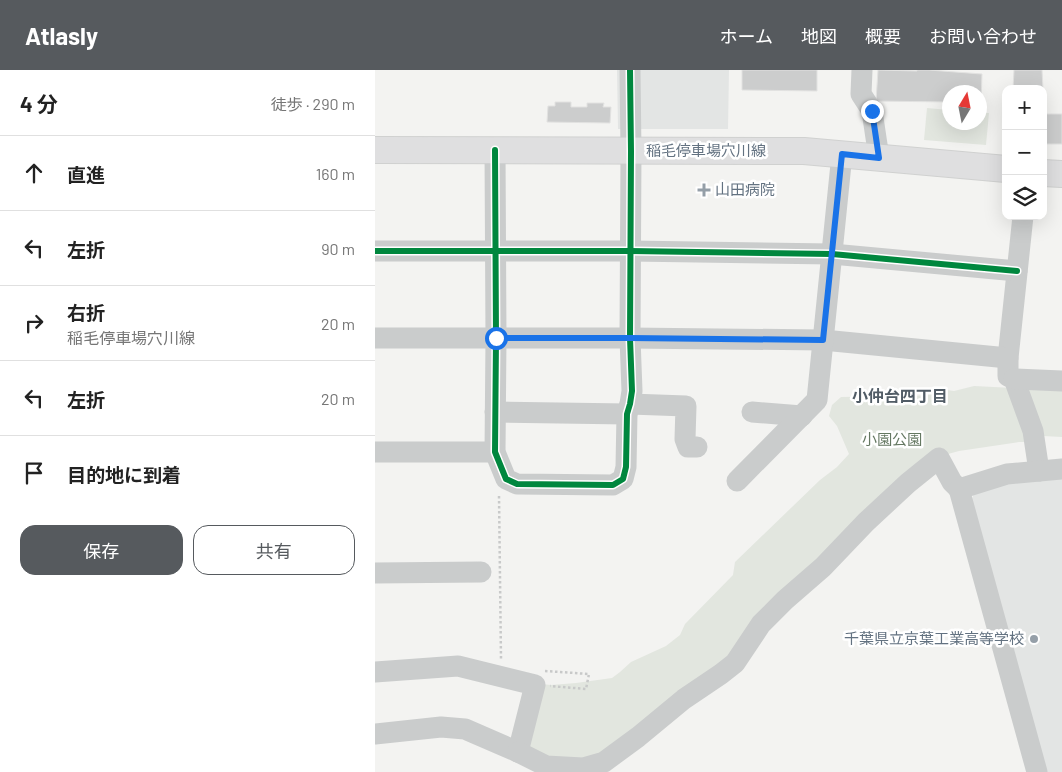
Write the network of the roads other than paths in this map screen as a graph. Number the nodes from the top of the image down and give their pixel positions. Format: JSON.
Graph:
{"nodes":[{"id":1,"x":630,"y":70,"type":"edge"},
{"id":2,"x":862,"y":70,"type":"edge"},
{"id":3,"x":375,"y":150,"type":"edge"},
{"id":4,"x":495,"y":150,"type":"junction"},
{"id":5,"x":631,"y":151,"type":"junction"},
{"id":6,"x":842,"y":154,"type":"junction"},
{"id":7,"x":879,"y":158,"type":"junction"},
{"id":8,"x":1002,"y":169,"type":"edge"},
{"id":9,"x":1047,"y":173,"type":"edge"},
{"id":10,"x":1062,"y":174,"type":"edge"},
{"id":11,"x":1023,"y":220,"type":"edge"},
{"id":12,"x":375,"y":251,"type":"edge"},
{"id":13,"x":495,"y":251,"type":"junction"},
{"id":14,"x":630,"y":251,"type":"junction"},
{"id":15,"x":832,"y":254,"type":"junction"},
{"id":16,"x":1017,"y":271,"type":"junction"},
{"id":17,"x":375,"y":338,"type":"edge"},
{"id":18,"x":496,"y":338,"type":"junction"},
{"id":19,"x":630,"y":338,"type":"junction"},
{"id":20,"x":823,"y":340,"type":"junction"},
{"id":21,"x":1008,"y":358,"type":"junction"},
{"id":22,"x":1014,"y":379,"type":"junction"},
{"id":23,"x":1062,"y":381,"type":"edge"},
{"id":24,"x":629,"y":409,"type":"junction"},
{"id":25,"x":495,"y":412,"type":"junction"},
{"id":26,"x":752,"y":412,"type":"dead end"},
{"id":27,"x":801,"y":416,"type":"junction"},
{"id":28,"x":697,"y":447,"type":"dead end"},
{"id":29,"x":375,"y":452,"type":"edge"},
{"id":30,"x":495,"y":452,"type":"junction"},
{"id":31,"x":1062,"y":469,"type":"edge"},
{"id":32,"x":1039,"y":471,"type":"junction"},
{"id":33,"x":737,"y":481,"type":"dead end"},
{"id":34,"x":959,"y":489,"type":"junction"},
{"id":35,"x":481,"y":572,"type":"dead end"},
{"id":36,"x":375,"y":573,"type":"edge"},
{"id":37,"x":375,"y":672,"type":"edge"},
{"id":38,"x":375,"y":734,"type":"edge"},
{"id":39,"x":518,"y":752,"type":"junction"},
{"id":40,"x":1037,"y":772,"type":"edge"}],
"edges":[{"from":1,"to":5,"type":"street"},
{"from":2,"to":7,"type":"street"},
{"from":3,"to":4,"type":"main road","name":"稲毛停車場穴川線"},
{"from":4,"to":5,"type":"main road","name":"稲毛停車場穴川線"},
{"from":4,"to":13,"type":"street"},
{"from":5,"to":6,"type":"main road","name":"稲毛停車場穴川線"},
{"from":5,"to":14,"type":"street"},
{"from":6,"to":7,"type":"main road","name":"稲毛停車場穴川線"},
{"from":6,"to":15,"type":"street"},
{"from":7,"to":8,"type":"main road","name":"稲毛停車場穴川線"},
{"from":9,"to":10,"type":"main road"},
{"from":11,"to":16,"type":"street"},
{"from":12,"to":13,"type":"street"},
{"from":13,"to":14,"type":"street"},
{"from":13,"to":18,"type":"street"},
{"from":14,"to":15,"type":"street"},
{"from":14,"to":19,"type":"street"},
{"from":15,"to":16,"type":"street"},
{"from":15,"to":20,"type":"street"},
{"from":16,"to":21,"type":"street"},
{"from":17,"to":18,"type":"street"},
{"from":18,"to":19,"type":"street"},
{"from":18,"to":25,"type":"street"},
{"from":19,"to":20,"type":"street"},
{"from":19,"to":24,"type":"street"},
{"from":20,"to":21,"type":"street"},
{"from":20,"to":27,"type":"street"},
{"from":21,"to":22,"type":"street"},
{"from":22,"to":23,"type":"street"},
{"from":22,"to":32,"type":"street"},
{"from":24,"to":25,"type":"street"},
{"from":24,"to":28,"type":"street"},
{"from":24,"to":30,"type":"street"},
{"from":25,"to":30,"type":"street"},
{"from":26,"to":27,"type":"street"},
{"from":27,"to":33,"type":"street"},
{"from":29,"to":30,"type":"street"},
{"from":31,"to":32,"type":"street"},
{"from":32,"to":34,"type":"street"},
{"from":34,"to":39,"type":"street"},
{"from":34,"to":40,"type":"street"},
{"from":35,"to":36,"type":"street"},
{"from":37,"to":39,"type":"street"},
{"from":38,"to":39,"type":"street"}]}
